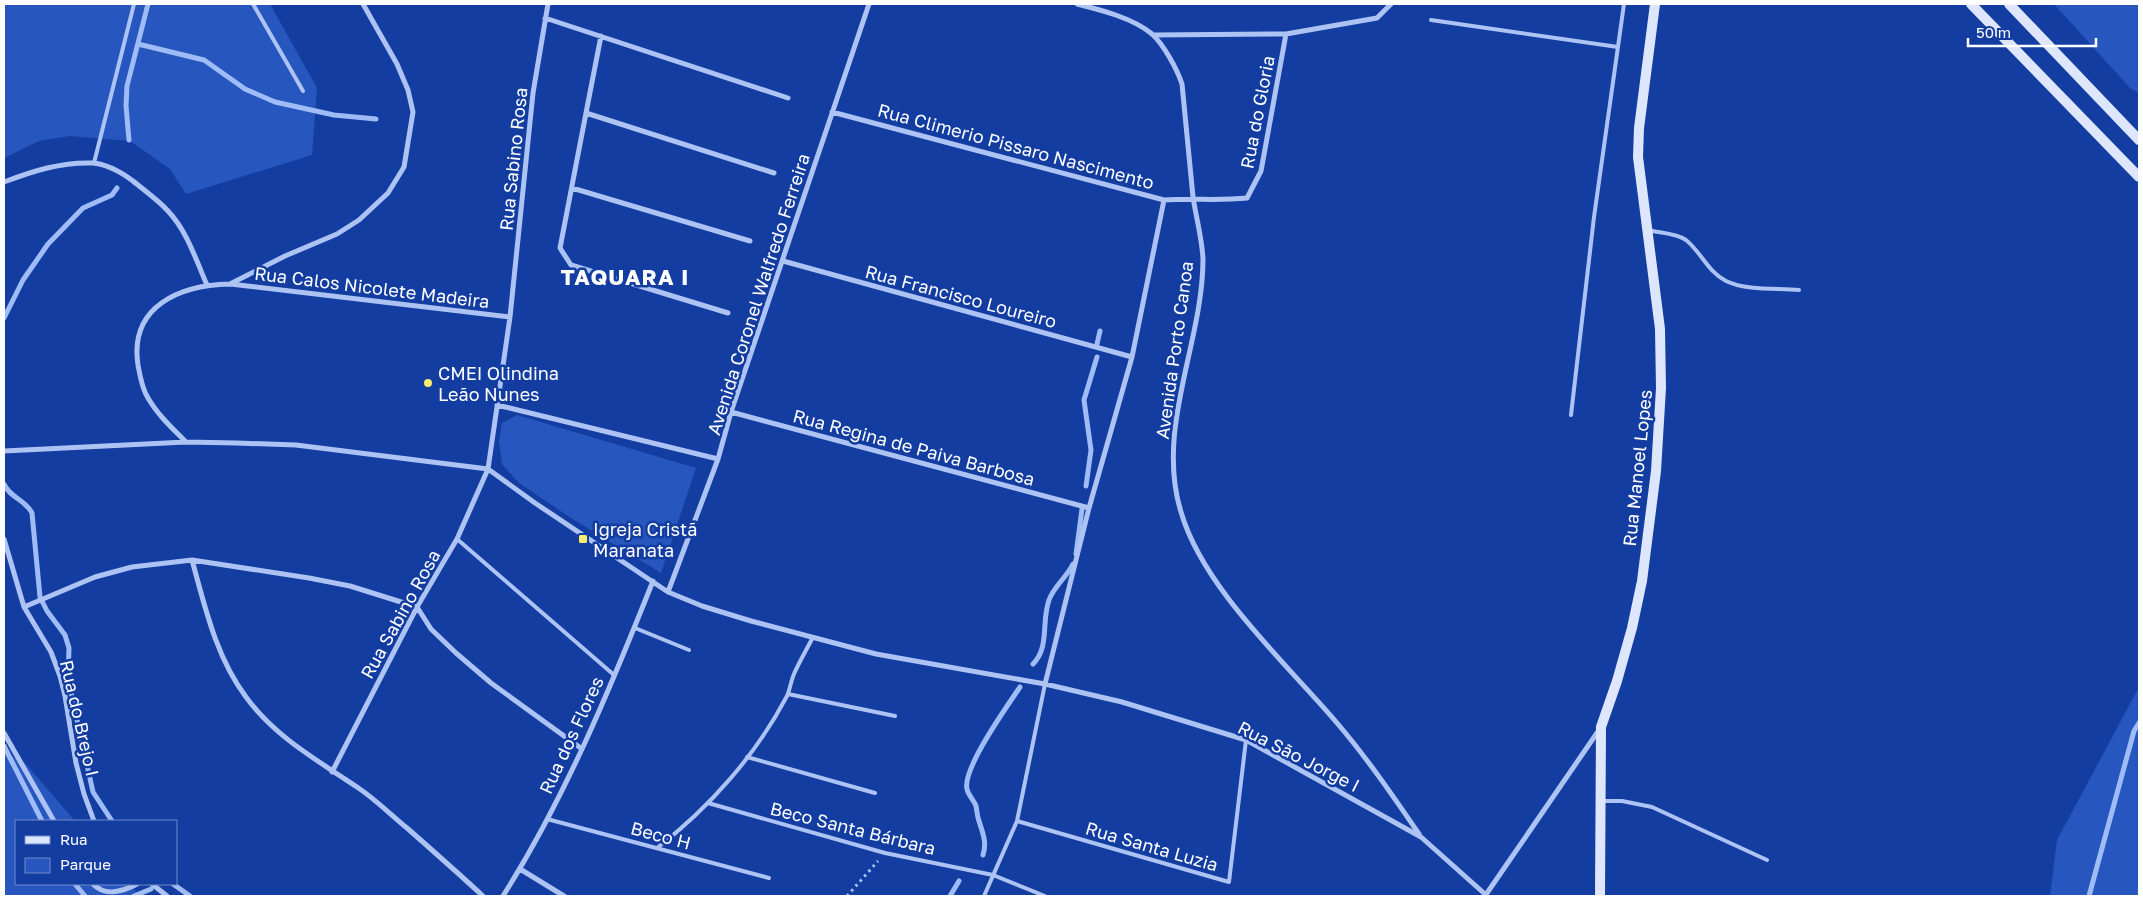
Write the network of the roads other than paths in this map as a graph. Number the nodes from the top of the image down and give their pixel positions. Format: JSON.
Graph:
{"nodes":[{"id":1,"x":134,"y":4,"type":"edge"},
{"id":2,"x":253,"y":4,"type":"edge"},
{"id":3,"x":363,"y":4,"type":"edge"},
{"id":4,"x":548,"y":4,"type":"edge"},
{"id":5,"x":869,"y":4,"type":"edge"},
{"id":6,"x":1077,"y":4,"type":"edge"},
{"id":7,"x":1391,"y":4,"type":"edge"},
{"id":8,"x":1624,"y":4,"type":"edge"},
{"id":9,"x":1655,"y":4,"type":"edge"},
{"id":10,"x":1971,"y":4,"type":"edge"},
{"id":11,"x":2009,"y":4,"type":"edge"},
{"id":12,"x":545,"y":18,"type":"junction"},
{"id":13,"x":1432,"y":20,"type":"dead end"},
{"id":14,"x":1286,"y":34,"type":"junction"},
{"id":15,"x":1153,"y":35,"type":"junction"},
{"id":16,"x":601,"y":36,"type":"junction"},
{"id":17,"x":1618,"y":47,"type":"junction"},
{"id":18,"x":302,"y":90,"type":"dead end"},
{"id":19,"x":788,"y":98,"type":"dead end"},
{"id":20,"x":832,"y":112,"type":"junction"},
{"id":21,"x":586,"y":113,"type":"junction"},
{"id":22,"x":2139,"y":140,"type":"edge"},
{"id":23,"x":94,"y":163,"type":"junction"},
{"id":24,"x":774,"y":173,"type":"dead end"},
{"id":25,"x":2139,"y":177,"type":"edge"},
{"id":26,"x":4,"y":182,"type":"edge"},
{"id":27,"x":572,"y":188,"type":"junction"},
{"id":28,"x":1194,"y":198,"type":"junction"},
{"id":29,"x":1164,"y":200,"type":"junction"},
{"id":30,"x":1648,"y":230,"type":"junction"},
{"id":31,"x":750,"y":242,"type":"dead end"},
{"id":32,"x":783,"y":261,"type":"junction"},
{"id":33,"x":230,"y":284,"type":"junction"},
{"id":34,"x":207,"y":285,"type":"junction"},
{"id":35,"x":1799,"y":290,"type":"dead end"},
{"id":36,"x":728,"y":313,"type":"dead end"},
{"id":37,"x":510,"y":317,"type":"junction"},
{"id":38,"x":1132,"y":357,"type":"junction"},
{"id":39,"x":498,"y":405,"type":"junction"},
{"id":40,"x":731,"y":412,"type":"junction"},
{"id":41,"x":1571,"y":415,"type":"dead end"},
{"id":42,"x":186,"y":442,"type":"junction"},
{"id":43,"x":4,"y":450,"type":"edge"},
{"id":44,"x":718,"y":459,"type":"junction"},
{"id":45,"x":488,"y":468,"type":"junction"},
{"id":46,"x":1089,"y":508,"type":"junction"},
{"id":47,"x":4,"y":539,"type":"edge"},
{"id":48,"x":457,"y":539,"type":"junction"},
{"id":49,"x":192,"y":560,"type":"junction"},
{"id":50,"x":653,"y":581,"type":"junction"},
{"id":51,"x":668,"y":592,"type":"junction"},
{"id":52,"x":24,"y":606,"type":"junction"},
{"id":53,"x":417,"y":607,"type":"junction"},
{"id":54,"x":634,"y":628,"type":"junction"},
{"id":55,"x":813,"y":637,"type":"junction"},
{"id":56,"x":689,"y":650,"type":"dead end"},
{"id":57,"x":614,"y":675,"type":"junction"},
{"id":58,"x":1045,"y":684,"type":"junction"},
{"id":59,"x":788,"y":694,"type":"junction"},
{"id":60,"x":895,"y":716,"type":"dead end"},
{"id":61,"x":1601,"y":727,"type":"junction"},
{"id":62,"x":4,"y":733,"type":"edge"},
{"id":63,"x":1246,"y":740,"type":"junction"},
{"id":64,"x":582,"y":749,"type":"junction"},
{"id":65,"x":747,"y":757,"type":"junction"},
{"id":66,"x":332,"y":772,"type":"junction"},
{"id":67,"x":875,"y":793,"type":"dead end"},
{"id":68,"x":1600,"y":801,"type":"junction"},
{"id":69,"x":708,"y":803,"type":"junction"},
{"id":70,"x":547,"y":819,"type":"junction"},
{"id":71,"x":53,"y":820,"type":"edge"},
{"id":72,"x":94,"y":820,"type":"edge"},
{"id":73,"x":1017,"y":821,"type":"junction"},
{"id":74,"x":1421,"y":836,"type":"junction"},
{"id":75,"x":657,"y":848,"type":"junction"},
{"id":76,"x":1767,"y":860,"type":"dead end"},
{"id":77,"x":520,"y":869,"type":"junction"},
{"id":78,"x":993,"y":875,"type":"junction"},
{"id":79,"x":769,"y":878,"type":"dead end"},
{"id":80,"x":94,"y":885,"type":"edge"},
{"id":81,"x":135,"y":885,"type":"edge"},
{"id":82,"x":153,"y":885,"type":"edge"},
{"id":83,"x":167,"y":896,"type":"edge"},
{"id":84,"x":483,"y":896,"type":"edge"},
{"id":85,"x":504,"y":896,"type":"edge"},
{"id":86,"x":564,"y":896,"type":"edge"},
{"id":87,"x":984,"y":896,"type":"edge"},
{"id":88,"x":1045,"y":896,"type":"edge"},
{"id":89,"x":1485,"y":896,"type":"edge"},
{"id":90,"x":1600,"y":896,"type":"edge"}],
"edges":[{"from":1,"to":23,"type":"lane"},
{"from":2,"to":18,"type":"lane"},
{"from":3,"to":33,"type":"street"},
{"from":4,"to":12,"type":"street","name":"Rua Sabino Rosa"},
{"from":5,"to":20,"type":"street","name":"Avenida Coronel Walfredo Ferreira"},
{"from":6,"to":15,"type":"street"},
{"from":7,"to":14,"type":"street"},
{"from":8,"to":17,"type":"lane"},
{"from":9,"to":30,"type":"street","name":"Rua Manoel Lopes"},
{"from":10,"to":25,"type":"street"},
{"from":11,"to":22,"type":"street"},
{"from":12,"to":16,"type":"street"},
{"from":12,"to":37,"type":"street","name":"Rua Sabino Rosa"},
{"from":13,"to":17,"type":"lane"},
{"from":14,"to":15,"type":"street"},
{"from":14,"to":28,"type":"street","name":"Rua do Gloria"},
{"from":15,"to":28,"type":"street","name":"Avenida Porto Canoa"},
{"from":16,"to":19,"type":"street"},
{"from":16,"to":21,"type":"street"},
{"from":17,"to":41,"type":"lane"},
{"from":20,"to":29,"type":"street","name":"Rua Climerio Pissaro Nascimento"},
{"from":20,"to":32,"type":"street","name":"Avenida Coronel Walfredo Ferreira"},
{"from":21,"to":24,"type":"street"},
{"from":21,"to":27,"type":"street"},
{"from":23,"to":26,"type":"street"},
{"from":23,"to":34,"type":"street"},
{"from":27,"to":31,"type":"street"},
{"from":27,"to":36,"type":"street"},
{"from":28,"to":29,"type":"street","name":"Rua Climerio Pissaro Nascimento"},
{"from":28,"to":74,"type":"street","name":"Avenida Porto Canoa"},
{"from":29,"to":38,"type":"street"},
{"from":30,"to":35,"type":"lane"},
{"from":30,"to":61,"type":"street","name":"Rua Manoel Lopes"},
{"from":32,"to":38,"type":"street","name":"Rua Francisco Loureiro"},
{"from":32,"to":40,"type":"street","name":"Avenida Coronel Walfredo Ferreira"},
{"from":33,"to":34,"type":"street","name":"Rua Calos Nicolete Madeira"},
{"from":33,"to":37,"type":"street","name":"Rua Calos Nicolete Madeira"},
{"from":34,"to":42,"type":"street","name":"Rua Calos Nicolete Madeira"},
{"from":37,"to":39,"type":"street","name":"Rua Sabino Rosa"},
{"from":38,"to":46,"type":"street"},
{"from":39,"to":44,"type":"street"},
{"from":39,"to":45,"type":"street","name":"Rua Sabino Rosa"},
{"from":40,"to":44,"type":"street","name":"Avenida Coronel Walfredo Ferreira"},
{"from":40,"to":46,"type":"street","name":"Rua Regina de Paiva Barbosa"},
{"from":42,"to":43,"type":"street"},
{"from":42,"to":45,"type":"street"},
{"from":44,"to":51,"type":"street","name":"Avenida Coronel Walfredo Ferreira"},
{"from":45,"to":48,"type":"street","name":"Rua Sabino Rosa"},
{"from":45,"to":50,"type":"street","name":"Rua São Jorge I"},
{"from":46,"to":58,"type":"street"},
{"from":47,"to":52,"type":"street","name":"Rua do Brejo I"},
{"from":48,"to":53,"type":"street","name":"Rua Sabino Rosa"},
{"from":48,"to":57,"type":"lane"},
{"from":49,"to":52,"type":"street"},
{"from":49,"to":53,"type":"street"},
{"from":49,"to":66,"type":"street"},
{"from":50,"to":51,"type":"street","name":"Rua São Jorge I"},
{"from":50,"to":54,"type":"street","name":"Rua dos Flores"},
{"from":51,"to":55,"type":"street","name":"Rua São Jorge I"},
{"from":52,"to":72,"type":"street","name":"Rua do Brejo I"},
{"from":53,"to":64,"type":"street"},
{"from":53,"to":66,"type":"street","name":"Rua Sabino Rosa"},
{"from":54,"to":56,"type":"lane"},
{"from":54,"to":57,"type":"street","name":"Rua dos Flores"},
{"from":55,"to":58,"type":"street","name":"Rua São Jorge I"},
{"from":55,"to":59,"type":"lane"},
{"from":57,"to":64,"type":"street","name":"Rua dos Flores"},
{"from":58,"to":63,"type":"street","name":"Rua São Jorge I"},
{"from":58,"to":73,"type":"lane"},
{"from":59,"to":60,"type":"lane"},
{"from":59,"to":65,"type":"lane"},
{"from":61,"to":68,"type":"street"},
{"from":61,"to":89,"type":"street","name":"Rua Manoel Lopes"},
{"from":62,"to":71,"type":"street"},
{"from":63,"to":73,"type":"lane","name":"Rua Santa Luzia"},
{"from":63,"to":74,"type":"street","name":"Rua São Jorge I"},
{"from":64,"to":70,"type":"street","name":"Rua dos Flores"},
{"from":65,"to":67,"type":"lane"},
{"from":65,"to":69,"type":"lane"},
{"from":66,"to":84,"type":"street"},
{"from":68,"to":76,"type":"lane"},
{"from":68,"to":90,"type":"street"},
{"from":69,"to":75,"type":"lane"},
{"from":69,"to":78,"type":"lane","name":"Beco Santa Bárbara"},
{"from":70,"to":75,"type":"lane","name":"Beco H"},
{"from":70,"to":77,"type":"street","name":"Rua dos Flores"},
{"from":73,"to":78,"type":"lane"},
{"from":74,"to":89,"type":"street","name":"Rua São Jorge I"},
{"from":75,"to":79,"type":"lane","name":"Beco H"},
{"from":77,"to":85,"type":"street","name":"Rua dos Flores"},
{"from":77,"to":86,"type":"street"},
{"from":78,"to":87,"type":"lane"},
{"from":78,"to":88,"type":"lane","name":"Beco Santa Bárbara"},
{"from":80,"to":81,"type":"street"},
{"from":82,"to":83,"type":"street"}]}
